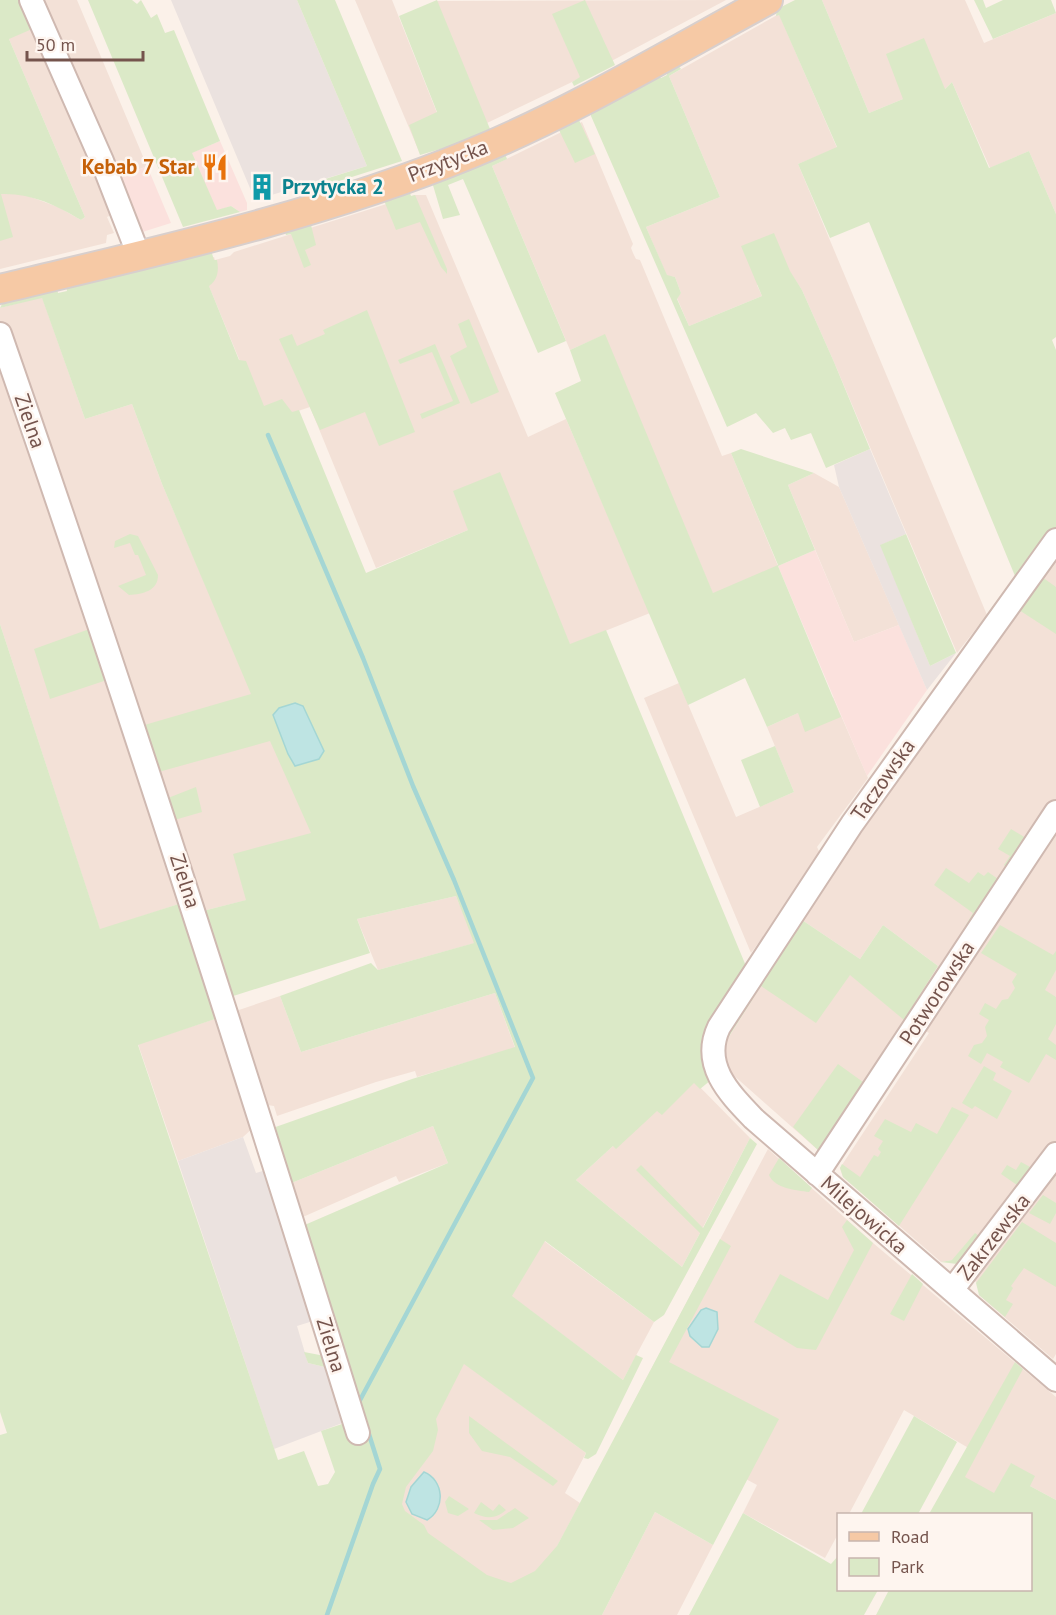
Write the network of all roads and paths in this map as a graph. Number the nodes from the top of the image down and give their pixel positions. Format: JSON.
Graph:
{"nodes":[{"id":1,"x":31,"y":0,"type":"edge"},
{"id":2,"x":768,"y":0,"type":"edge"},
{"id":3,"x":138,"y":256,"type":"junction"},
{"id":4,"x":0,"y":289,"type":"edge"},
{"id":5,"x":0,"y":334,"type":"edge"},
{"id":6,"x":1056,"y":540,"type":"edge"},
{"id":7,"x":1056,"y":812,"type":"edge"},
{"id":8,"x":719,"y":1027,"type":"joint"},
{"id":9,"x":1056,"y":1154,"type":"edge"},
{"id":10,"x":817,"y":1174,"type":"junction"},
{"id":11,"x":952,"y":1290,"type":"junction"},
{"id":12,"x":1056,"y":1380,"type":"edge"},
{"id":13,"x":358,"y":1433,"type":"dead end"}],
"edges":[{"from":1,"to":3,"type":"street"},
{"from":2,"to":3,"type":"main road","name":"Przytycka"},
{"from":3,"to":4,"type":"main road","name":"Przytycka"},
{"from":5,"to":13,"type":"street","name":"Zielna"},
{"from":6,"to":8,"type":"street","name":"Taczowska"},
{"from":7,"to":10,"type":"street","name":"Potworowska"},
{"from":8,"to":10,"type":"street","name":"Milejowicka"},
{"from":9,"to":11,"type":"street","name":"Zakrzewska"},
{"from":10,"to":11,"type":"street","name":"Milejowicka"},
{"from":11,"to":12,"type":"street","name":"Milejowicka"}]}
